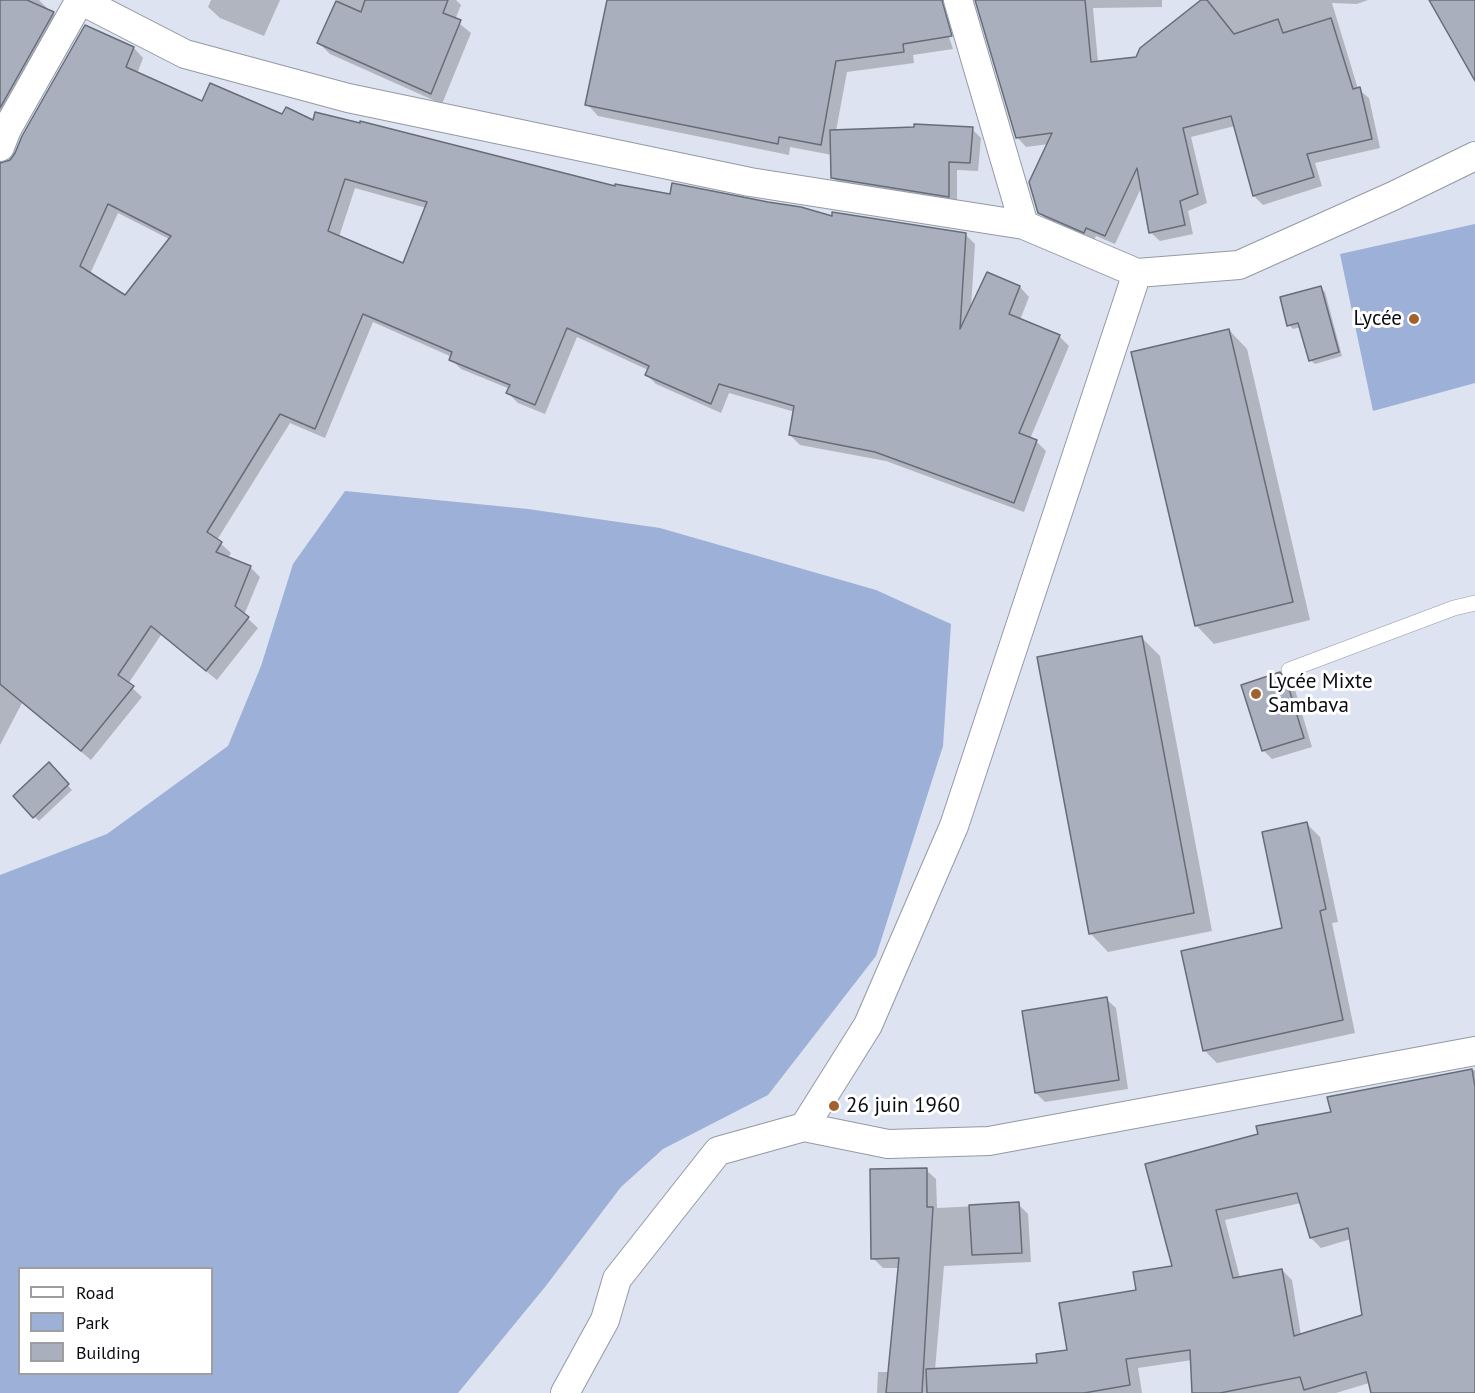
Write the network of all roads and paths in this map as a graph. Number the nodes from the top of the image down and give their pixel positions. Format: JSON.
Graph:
{"nodes":[{"id":1,"x":80,"y":0,"type":"edge"},
{"id":2,"x":958,"y":0,"type":"edge"},
{"id":3,"x":0,"y":147,"type":"edge"},
{"id":4,"x":1475,"y":156,"type":"edge"},
{"id":5,"x":1024,"y":225,"type":"junction"},
{"id":6,"x":1137,"y":273,"type":"junction"},
{"id":7,"x":1475,"y":603,"type":"edge"},
{"id":8,"x":1289,"y":670,"type":"dead end"},
{"id":9,"x":1475,"y":1051,"type":"edge"},
{"id":10,"x":804,"y":1127,"type":"junction"},
{"id":11,"x":565,"y":1393,"type":"edge"}],
"edges":[{"from":1,"to":3,"type":"street"},
{"from":1,"to":5,"type":"street"},
{"from":2,"to":5,"type":"street"},
{"from":4,"to":6,"type":"street"},
{"from":5,"to":6,"type":"street"},
{"from":6,"to":10,"type":"street"},
{"from":7,"to":8,"type":"lane"},
{"from":9,"to":10,"type":"street"},
{"from":10,"to":11,"type":"street"}]}
